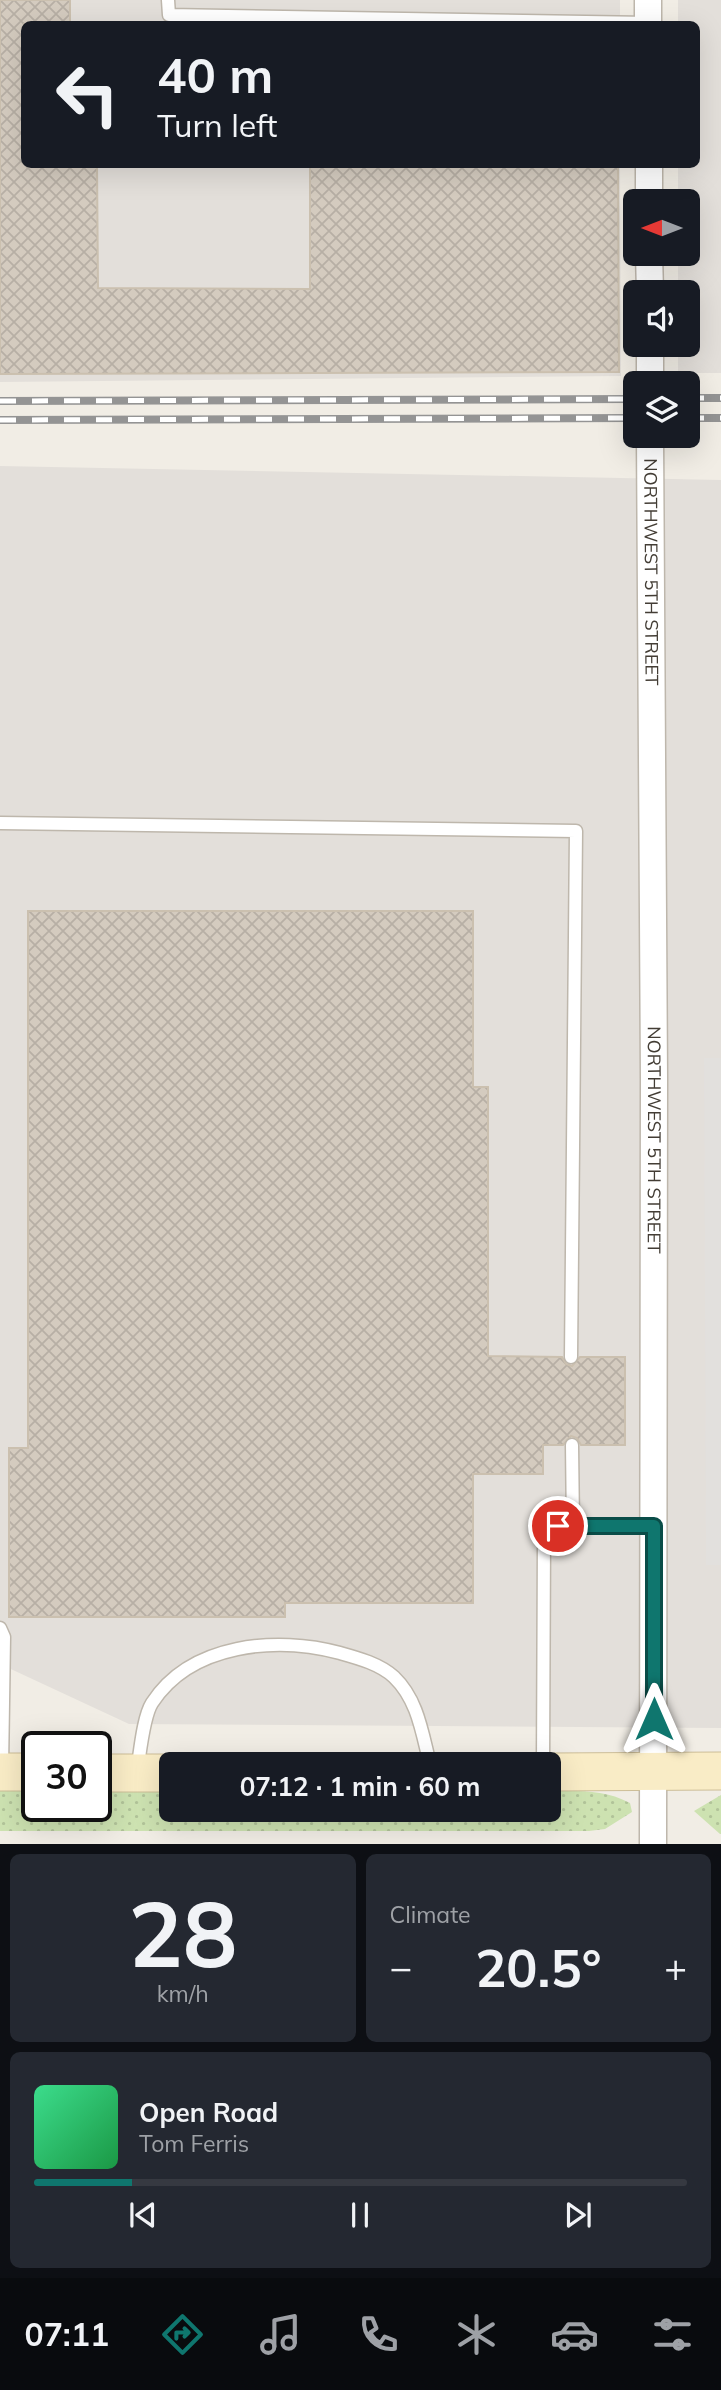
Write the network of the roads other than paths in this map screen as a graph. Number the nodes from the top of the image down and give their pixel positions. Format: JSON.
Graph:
{"nodes":[{"id":1,"x":168,"y":0,"type":"edge"},
{"id":2,"x":648,"y":16,"type":"edge"},
{"id":3,"x":649,"y":168,"type":"edge"},
{"id":4,"x":649,"y":189,"type":"edge"},
{"id":5,"x":650,"y":448,"type":"edge"},
{"id":6,"x":0,"y":823,"type":"edge"},
{"id":7,"x":570,"y":1357,"type":"dead end"},
{"id":8,"x":572,"y":1445,"type":"dead end"},
{"id":9,"x":573,"y":1526,"type":"junction"},
{"id":10,"x":654,"y":1526,"type":"junction"},
{"id":11,"x":0,"y":1628,"type":"edge"},
{"id":12,"x":427,"y":1752,"type":"edge"},
{"id":13,"x":543,"y":1752,"type":"edge"},
{"id":14,"x":721,"y":1771,"type":"edge"},
{"id":15,"x":13,"y":1772,"type":"edge"},
{"id":16,"x":561,"y":1772,"type":"edge"},
{"id":17,"x":654,"y":1772,"type":"junction"},
{"id":18,"x":112,"y":1773,"type":"edge"},
{"id":19,"x":154,"y":1773,"type":"edge"},
{"id":20,"x":653,"y":1844,"type":"edge"}],
"edges":[{"from":1,"to":2,"type":"lane"},
{"from":3,"to":4,"type":"street"},
{"from":5,"to":10,"type":"street","name":"NORTHWEST 5TH STREET"},
{"from":6,"to":7,"type":"lane"},
{"from":8,"to":9,"type":"lane"},
{"from":9,"to":10,"type":"lane"},
{"from":9,"to":13,"type":"lane"},
{"from":10,"to":17,"type":"street","name":"NORTHWEST 5TH STREET"},
{"from":11,"to":15,"type":"lane"},
{"from":12,"to":19,"type":"lane"},
{"from":14,"to":17,"type":"main road"},
{"from":16,"to":17,"type":"main road"},
{"from":17,"to":20,"type":"street","name":"NORTHWEST 5TH STREET"},
{"from":18,"to":19,"type":"main road"}]}
